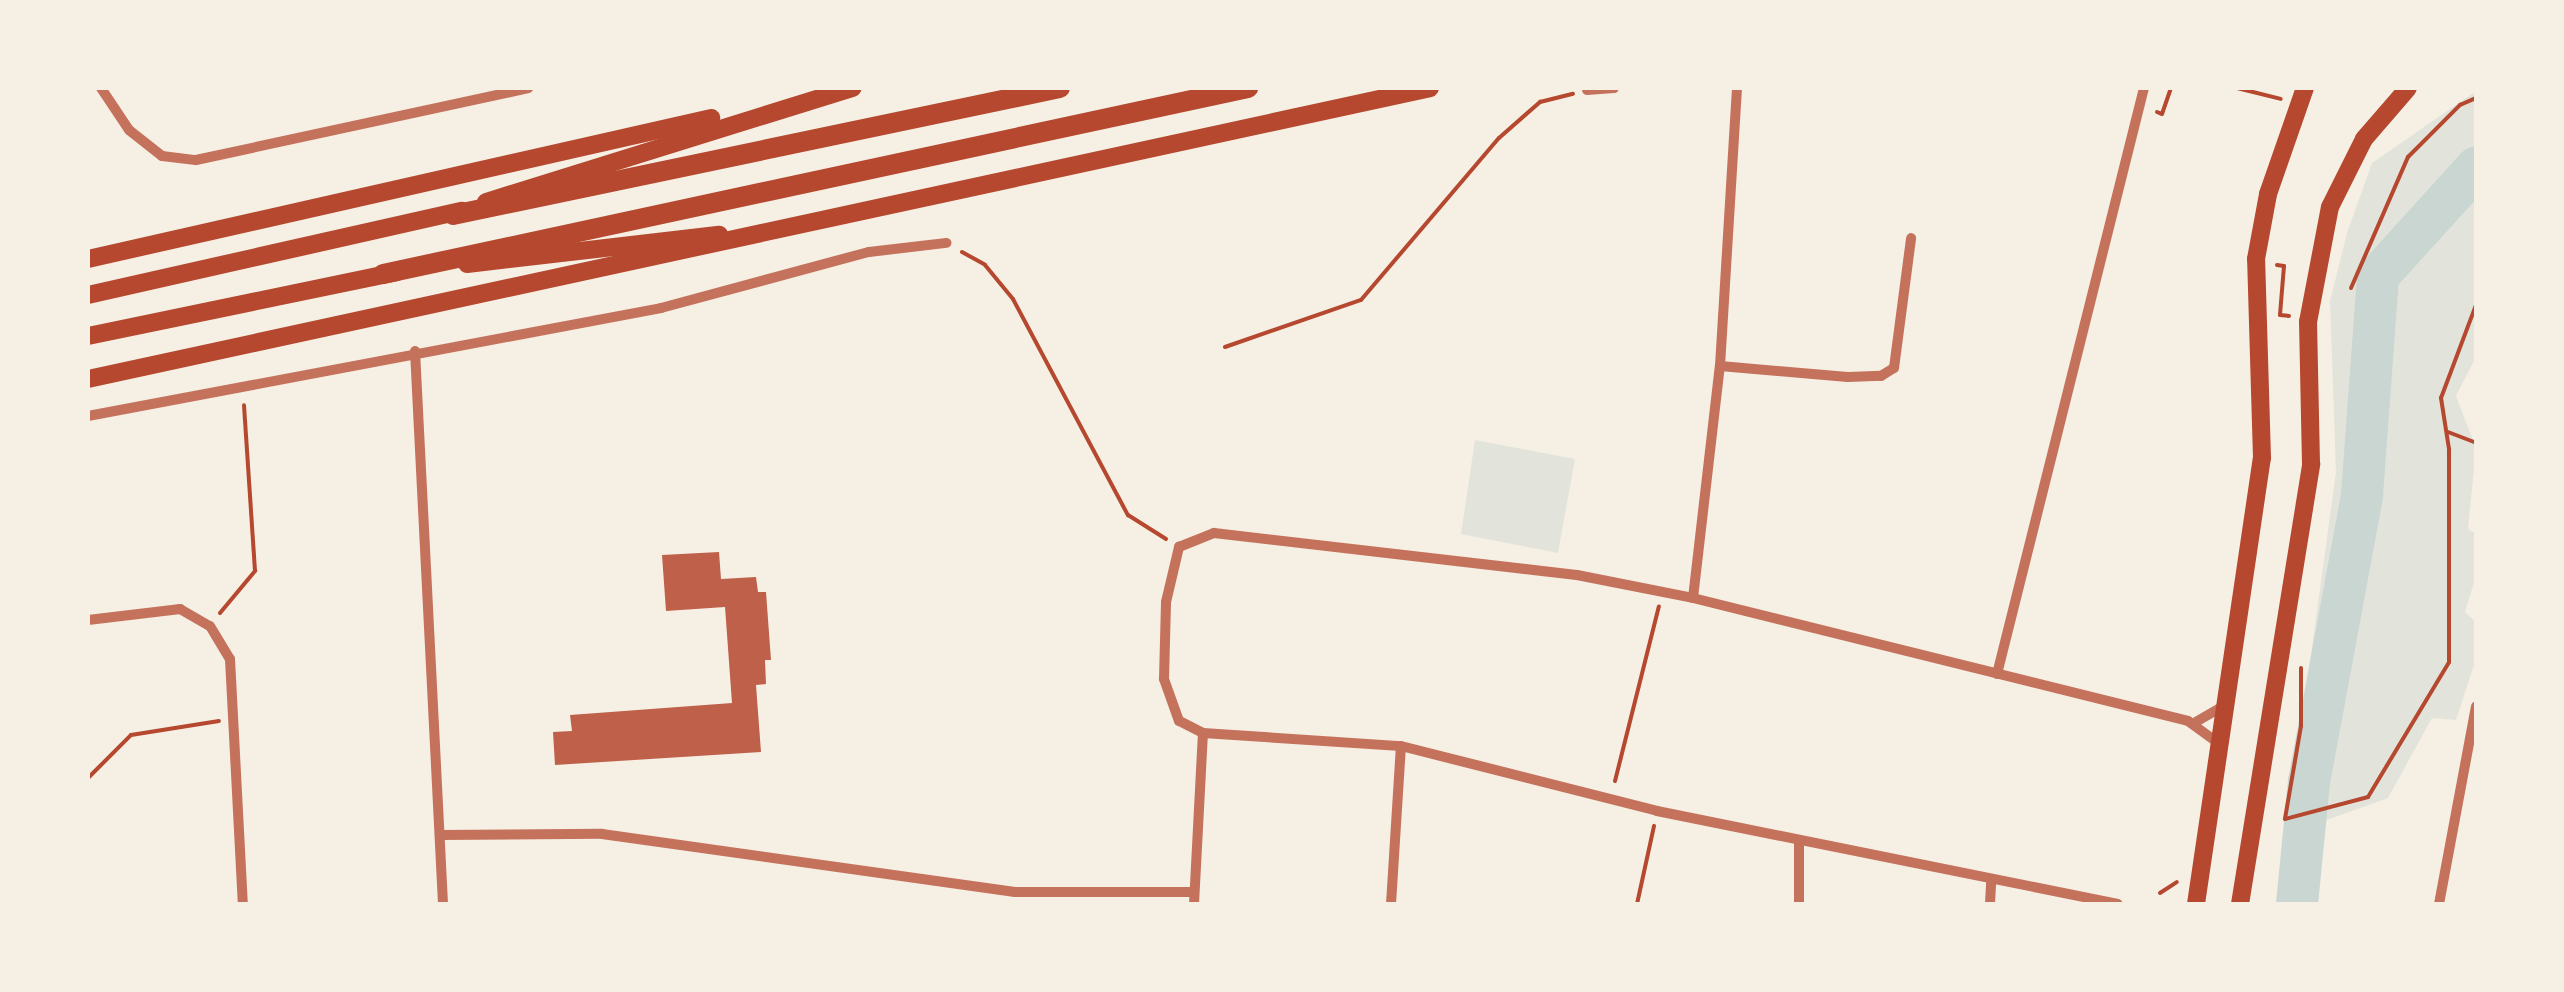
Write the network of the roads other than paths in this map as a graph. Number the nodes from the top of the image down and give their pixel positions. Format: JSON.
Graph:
{"nodes":[{"id":1,"x":101,"y":88,"type":"edge"},
{"id":2,"x":528,"y":88,"type":"edge"},
{"id":3,"x":845,"y":88,"type":"edge"},
{"id":4,"x":853,"y":88,"type":"edge"},
{"id":5,"x":1060,"y":88,"type":"edge"},
{"id":6,"x":1248,"y":88,"type":"edge"},
{"id":7,"x":1430,"y":88,"type":"edge"},
{"id":8,"x":1614,"y":88,"type":"edge"},
{"id":9,"x":1737,"y":88,"type":"edge"},
{"id":10,"x":2305,"y":88,"type":"edge"},
{"id":11,"x":2408,"y":88,"type":"edge"},
{"id":12,"x":2146,"y":89,"type":"edge"},
{"id":13,"x":1587,"y":90,"type":"road end"},
{"id":14,"x":453,"y":215,"type":"junction"},
{"id":15,"x":804,"y":226,"type":"junction"},
{"id":16,"x":1911,"y":238,"type":"dead end"},
{"id":17,"x":946,"y":243,"type":"road end"},
{"id":18,"x":88,"y":259,"type":"edge"},
{"id":19,"x":383,"y":274,"type":"junction"},
{"id":20,"x":88,"y":296,"type":"edge"},
{"id":21,"x":88,"y":336,"type":"edge"},
{"id":22,"x":415,"y":351,"type":"junction"},
{"id":23,"x":1720,"y":366,"type":"junction"},
{"id":24,"x":88,"y":379,"type":"edge"},
{"id":25,"x":88,"y":416,"type":"edge"},
{"id":26,"x":1693,"y":598,"type":"junction"},
{"id":27,"x":88,"y":620,"type":"edge"},
{"id":28,"x":1996,"y":674,"type":"junction"},
{"id":29,"x":2228,"y":704,"type":"junction"},
{"id":30,"x":2476,"y":706,"type":"edge"},
{"id":31,"x":2194,"y":723,"type":"junction"},
{"id":32,"x":1203,"y":733,"type":"junction"},
{"id":33,"x":2221,"y":745,"type":"junction"},
{"id":34,"x":1401,"y":746,"type":"junction"},
{"id":35,"x":440,"y":835,"type":"junction"},
{"id":36,"x":1800,"y":841,"type":"junction"},
{"id":37,"x":1991,"y":882,"type":"junction"},
{"id":38,"x":1194,"y":892,"type":"junction"},
{"id":39,"x":243,"y":904,"type":"edge"},
{"id":40,"x":443,"y":904,"type":"edge"},
{"id":41,"x":1194,"y":904,"type":"edge"},
{"id":42,"x":1391,"y":904,"type":"edge"},
{"id":43,"x":1799,"y":904,"type":"edge"},
{"id":44,"x":1990,"y":904,"type":"edge"},
{"id":45,"x":2118,"y":904,"type":"edge"},
{"id":46,"x":2196,"y":904,"type":"edge"},
{"id":47,"x":2240,"y":904,"type":"edge"},
{"id":48,"x":2438,"y":904,"type":"edge"}],
"edges":[{"from":1,"to":2,"type":"street"},
{"from":3,"to":18,"type":"main road"},
{"from":4,"to":14,"type":"main road"},
{"from":5,"to":14,"type":"highway"},
{"from":6,"to":19,"type":"highway"},
{"from":7,"to":15,"type":"main road"},
{"from":8,"to":13,"type":"street"},
{"from":9,"to":23,"type":"street"},
{"from":10,"to":29,"type":"main road"},
{"from":11,"to":47,"type":"main road"},
{"from":12,"to":28,"type":"street"},
{"from":14,"to":20,"type":"main road"},
{"from":15,"to":19,"type":"main road"},
{"from":15,"to":24,"type":"main road"},
{"from":16,"to":23,"type":"street"},
{"from":17,"to":22,"type":"street"},
{"from":19,"to":21,"type":"main road"},
{"from":22,"to":25,"type":"street"},
{"from":22,"to":35,"type":"street"},
{"from":23,"to":26,"type":"street"},
{"from":26,"to":28,"type":"street"},
{"from":26,"to":32,"type":"street"},
{"from":27,"to":39,"type":"street"},
{"from":28,"to":31,"type":"street"},
{"from":29,"to":31,"type":"street"},
{"from":29,"to":33,"type":"main road"},
{"from":30,"to":48,"type":"street"},
{"from":31,"to":33,"type":"street"},
{"from":32,"to":34,"type":"street"},
{"from":32,"to":38,"type":"street"},
{"from":33,"to":46,"type":"main road"},
{"from":34,"to":36,"type":"street"},
{"from":34,"to":42,"type":"street"},
{"from":35,"to":38,"type":"street"},
{"from":35,"to":40,"type":"street"},
{"from":36,"to":37,"type":"street"},
{"from":36,"to":43,"type":"street"},
{"from":37,"to":44,"type":"street"},
{"from":37,"to":45,"type":"street"},
{"from":38,"to":41,"type":"street"}]}
